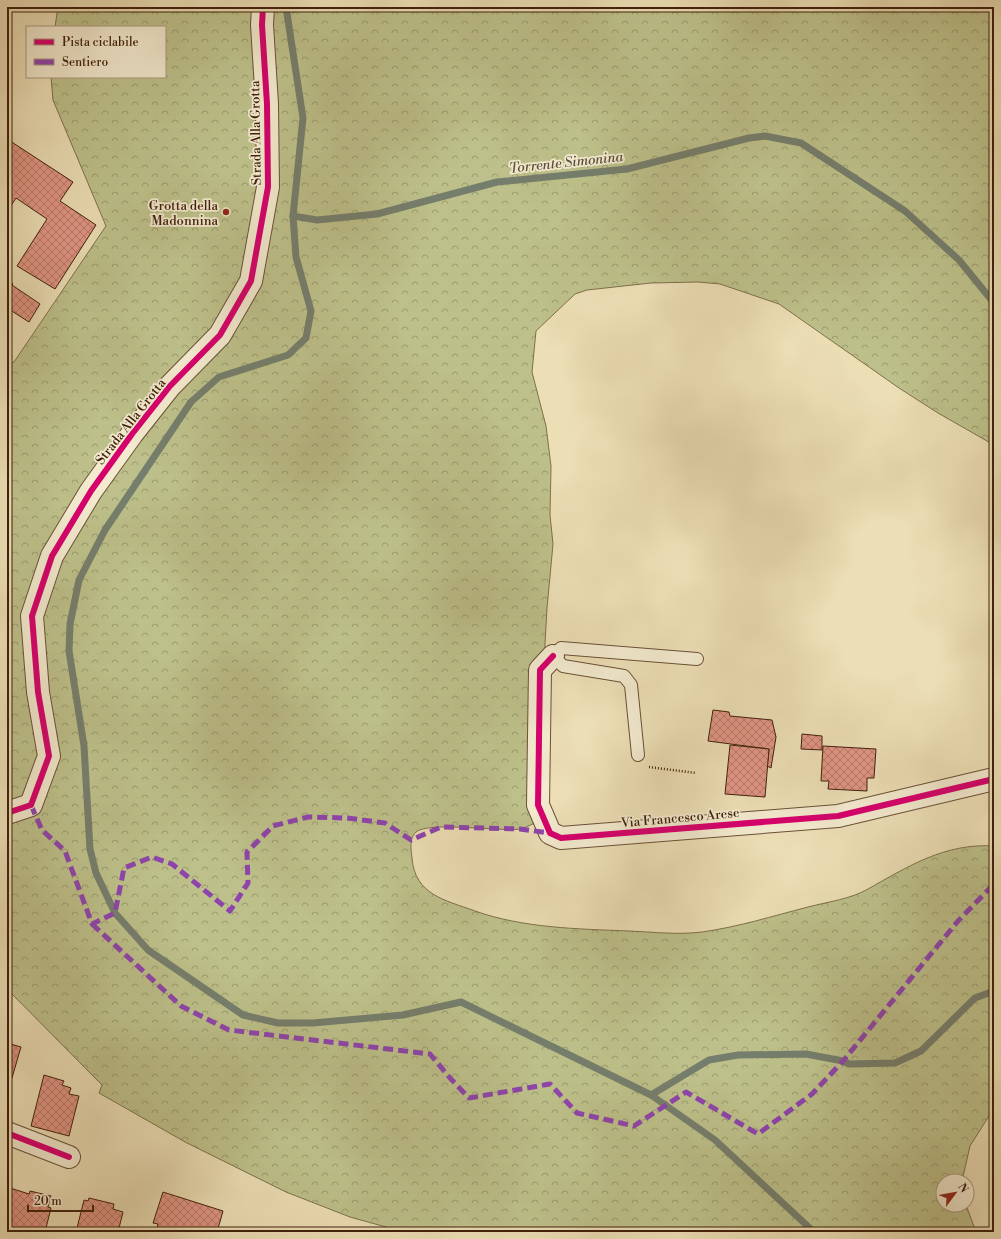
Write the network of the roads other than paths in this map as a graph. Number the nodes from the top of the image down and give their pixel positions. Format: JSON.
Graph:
{"nodes":[{"id":1,"x":263,"y":7,"type":"edge"},
{"id":2,"x":553,"y":656,"type":"junction"},
{"id":3,"x":697,"y":659,"type":"dead end"},
{"id":4,"x":638,"y":755,"type":"road end"},
{"id":5,"x":994,"y":779,"type":"edge"},
{"id":6,"x":7,"y":813,"type":"edge"},
{"id":7,"x":7,"y":1133,"type":"edge"},
{"id":8,"x":69,"y":1157,"type":"dead end"}],
"edges":[{"from":1,"to":6,"type":"street","name":"Strada Alla Grotta"},
{"from":2,"to":3,"type":"lane"},
{"from":2,"to":4,"type":"lane"},
{"from":2,"to":5,"type":"street","name":"Via Francesco Arese"},
{"from":7,"to":8,"type":"street"}]}
